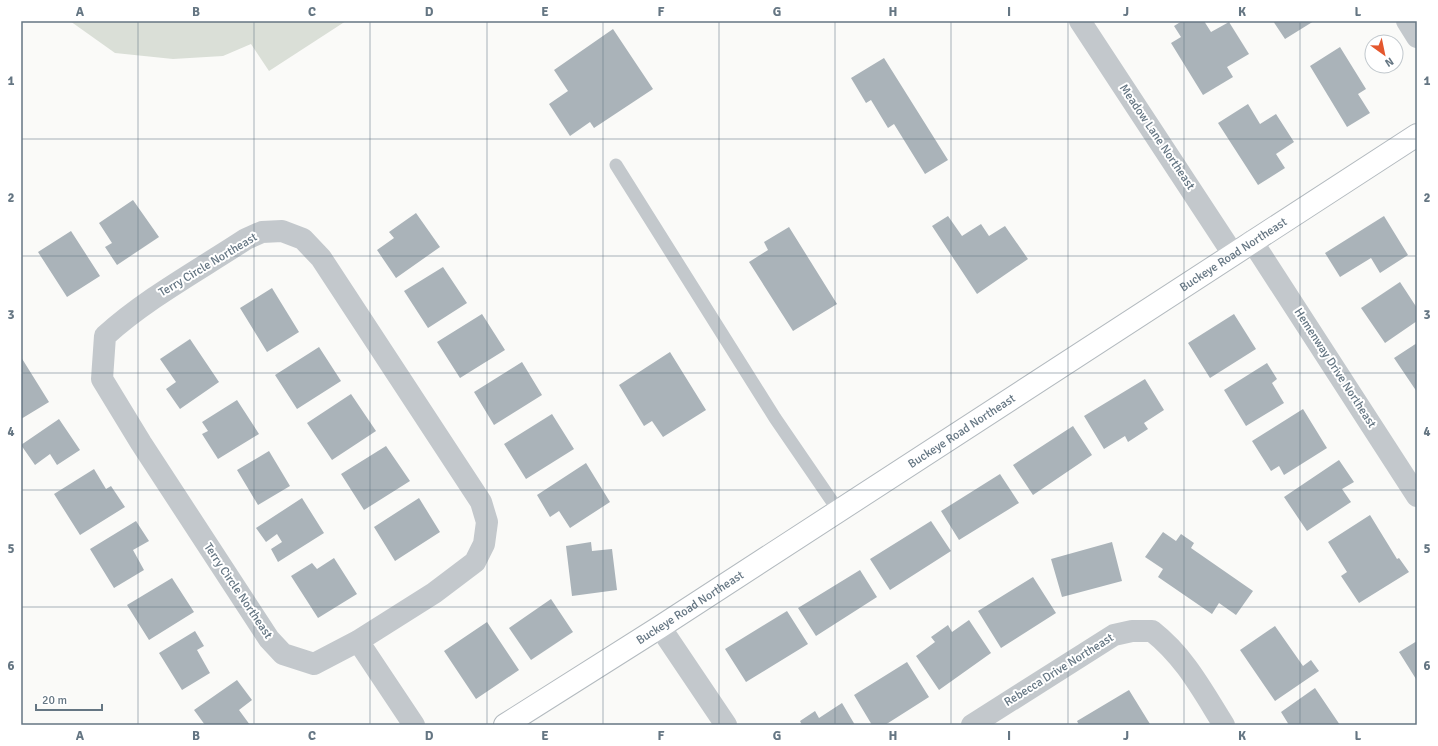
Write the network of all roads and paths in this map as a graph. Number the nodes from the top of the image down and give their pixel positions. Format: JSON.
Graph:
{"nodes":[{"id":1,"x":1080,"y":21,"type":"edge"},
{"id":2,"x":1407,"y":21,"type":"edge"},
{"id":3,"x":1417,"y":37,"type":"edge"},
{"id":4,"x":1417,"y":135,"type":"edge"},
{"id":5,"x":616,"y":165,"type":"dead end"},
{"id":6,"x":1252,"y":241,"type":"junction"},
{"id":7,"x":1233,"y":254,"type":"junction"},
{"id":8,"x":1417,"y":496,"type":"edge"},
{"id":9,"x":838,"y":510,"type":"junction"},
{"id":10,"x":660,"y":627,"type":"junction"},
{"id":11,"x":358,"y":641,"type":"junction"},
{"id":12,"x":414,"y":725,"type":"edge"},
{"id":13,"x":505,"y":725,"type":"edge"},
{"id":14,"x":726,"y":725,"type":"edge"},
{"id":15,"x":972,"y":725,"type":"edge"},
{"id":16,"x":1224,"y":725,"type":"edge"}],
"edges":[{"from":1,"to":7,"type":"street","name":"Meadow Lane Northeast"},
{"from":2,"to":3,"type":"street"},
{"from":4,"to":6,"type":"street","name":"Buckeye Road Northeast"},
{"from":5,"to":9,"type":"lane"},
{"from":6,"to":7,"type":"street","name":"Buckeye Road Northeast"},
{"from":6,"to":8,"type":"street","name":"Hemenway Drive Northeast"},
{"from":7,"to":9,"type":"street","name":"Buckeye Road Northeast"},
{"from":9,"to":10,"type":"street","name":"Buckeye Road Northeast"},
{"from":10,"to":13,"type":"street","name":"Buckeye Road Northeast"},
{"from":10,"to":14,"type":"street"},
{"from":11,"to":11,"type":"street","name":"Terry Circle Northeast"},
{"from":11,"to":12,"type":"street"},
{"from":15,"to":16,"type":"street","name":"Rebecca Drive Northeast"}]}
